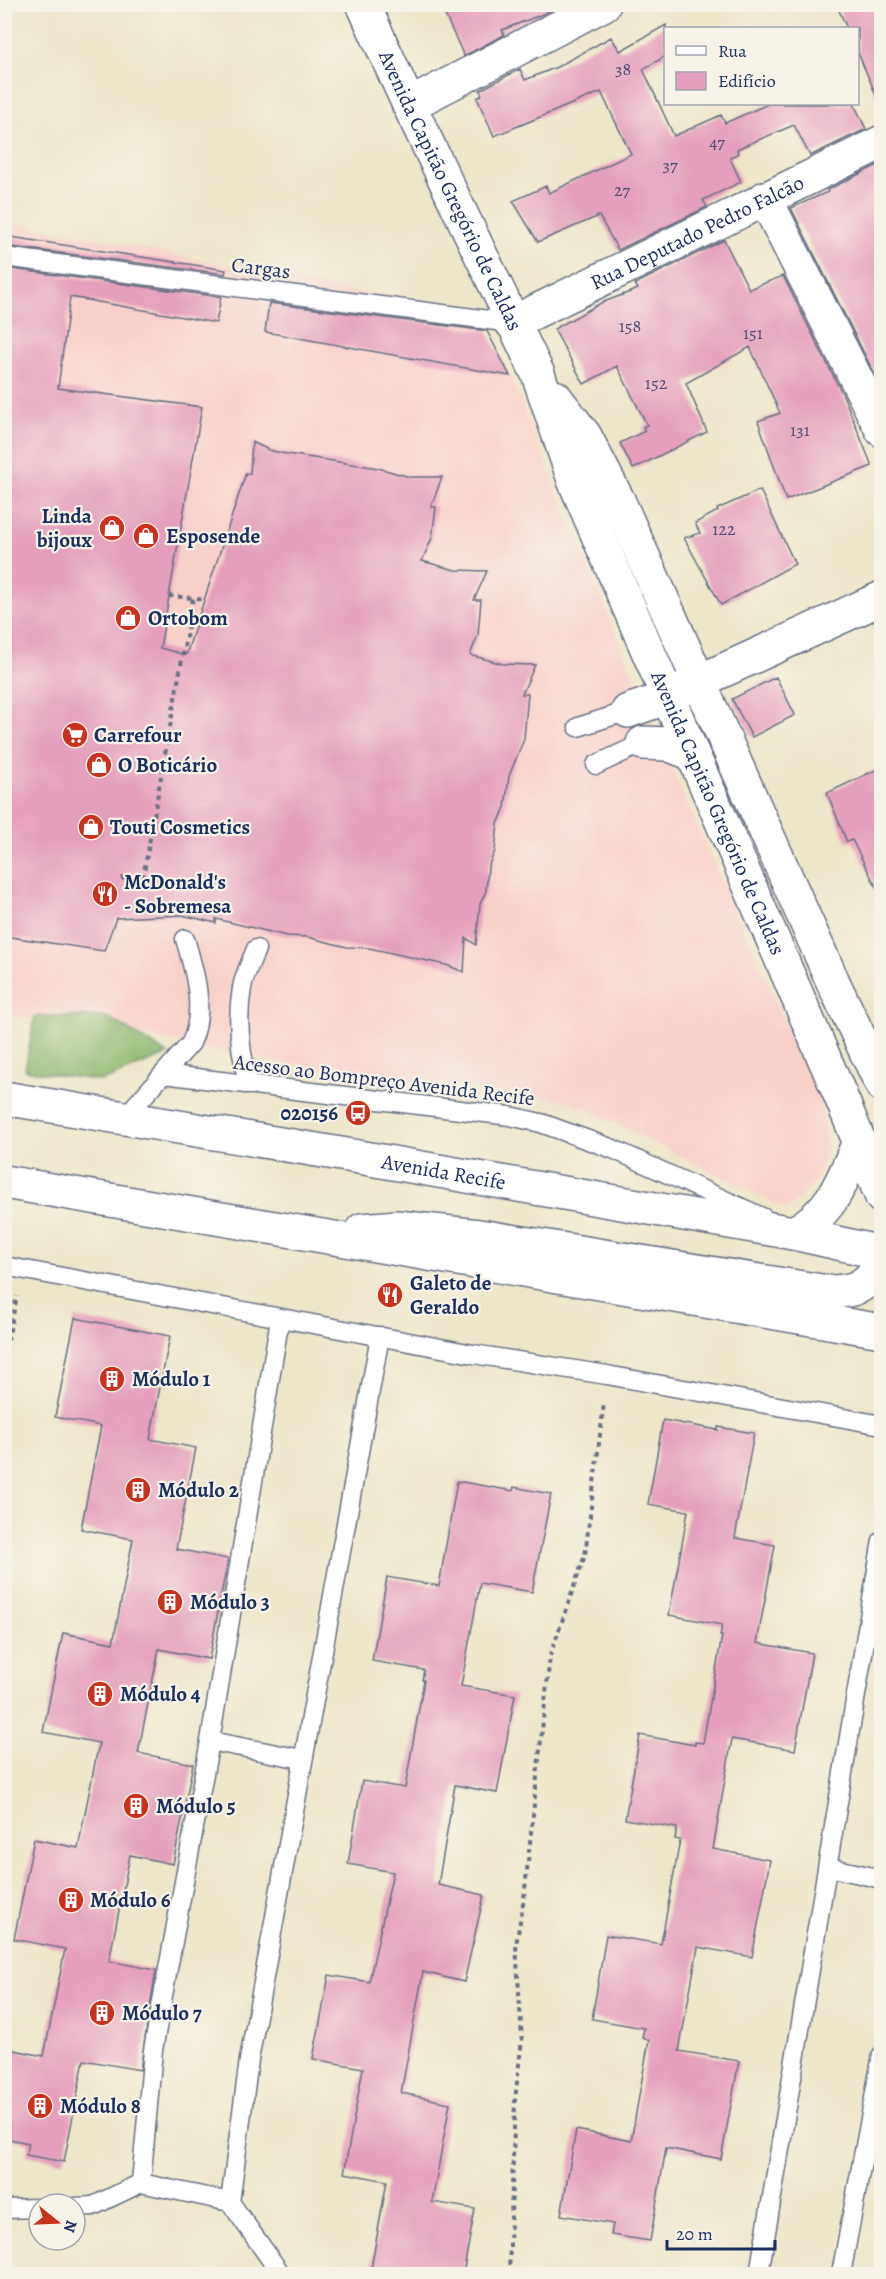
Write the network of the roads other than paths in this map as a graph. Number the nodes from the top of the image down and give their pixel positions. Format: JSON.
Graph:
{"nodes":[{"id":1,"x":363,"y":4,"type":"edge"},
{"id":2,"x":604,"y":4,"type":"edge"},
{"id":3,"x":409,"y":105,"type":"junction"},
{"id":4,"x":882,"y":142,"type":"edge"},
{"id":5,"x":765,"y":198,"type":"junction"},
{"id":6,"x":4,"y":257,"type":"edge"},
{"id":7,"x":512,"y":323,"type":"junction"},
{"id":8,"x":538,"y":374,"type":"junction"},
{"id":9,"x":882,"y":430,"type":"edge"},
{"id":10,"x":882,"y":598,"type":"edge"},
{"id":11,"x":699,"y":680,"type":"junction"},
{"id":12,"x":666,"y":695,"type":"junction"},
{"id":13,"x":628,"y":711,"type":"joint"},
{"id":14,"x":578,"y":727,"type":"dead end"},
{"id":15,"x":643,"y":743,"type":"joint"},
{"id":16,"x":690,"y":753,"type":"junction"},
{"id":17,"x":596,"y":765,"type":"dead end"},
{"id":18,"x":185,"y":939,"type":"dead end"},
{"id":19,"x":256,"y":949,"type":"dead end"},
{"id":20,"x":163,"y":1074,"type":"junction"},
{"id":21,"x":249,"y":1085,"type":"junction"},
{"id":22,"x":882,"y":1086,"type":"edge"},
{"id":23,"x":4,"y":1098,"type":"edge"},
{"id":24,"x":125,"y":1117,"type":"junction"},
{"id":25,"x":859,"y":1142,"type":"junction"},
{"id":26,"x":4,"y":1182,"type":"edge"},
{"id":27,"x":882,"y":1197,"type":"edge"},
{"id":28,"x":793,"y":1233,"type":"junction"},
{"id":29,"x":321,"y":1237,"type":"junction"},
{"id":30,"x":882,"y":1253,"type":"edge"},
{"id":31,"x":882,"y":1261,"type":"edge"},
{"id":32,"x":4,"y":1266,"type":"edge"},
{"id":33,"x":280,"y":1318,"type":"junction"},
{"id":34,"x":882,"y":1331,"type":"edge"},
{"id":35,"x":380,"y":1336,"type":"junction"},
{"id":36,"x":882,"y":1425,"type":"edge"},
{"id":37,"x":882,"y":1540,"type":"edge"},
{"id":38,"x":210,"y":1741,"type":"junction"},
{"id":39,"x":302,"y":1759,"type":"junction"},
{"id":40,"x":828,"y":1867,"type":"junction"},
{"id":41,"x":882,"y":1879,"type":"edge"},
{"id":42,"x":882,"y":2055,"type":"edge"},
{"id":43,"x":141,"y":2183,"type":"junction"},
{"id":44,"x":230,"y":2202,"type":"junction"},
{"id":45,"x":87,"y":2206,"type":"edge"},
{"id":46,"x":27,"y":2208,"type":"edge"},
{"id":47,"x":4,"y":2209,"type":"edge"},
{"id":48,"x":281,"y":2274,"type":"edge"},
{"id":49,"x":759,"y":2274,"type":"edge"},
{"id":50,"x":841,"y":2274,"type":"edge"}],
"edges":[{"from":1,"to":3,"type":"main road","name":"Avenida Capitão Gregório de Caldas"},
{"from":2,"to":3,"type":"main road"},
{"from":3,"to":7,"type":"main road","name":"Avenida Capitão Gregório de Caldas"},
{"from":4,"to":5,"type":"main road","name":"Rua Deputado Pedro Falcão"},
{"from":5,"to":7,"type":"main road","name":"Rua Deputado Pedro Falcão"},
{"from":5,"to":9,"type":"main road"},
{"from":6,"to":7,"type":"lane","name":"Cargas"},
{"from":7,"to":8,"type":"main road","name":"Avenida Capitão Gregório de Caldas"},
{"from":8,"to":11,"type":"main road","name":"Avenida Capitão Gregório de Caldas"},
{"from":8,"to":12,"type":"main road","name":"Avenida Capitão Gregório de Caldas"},
{"from":10,"to":11,"type":"main road"},
{"from":11,"to":12,"type":"main road"},
{"from":11,"to":22,"type":"main road","name":"Avenida Capitão Gregório de Caldas"},
{"from":12,"to":13,"type":"main road"},
{"from":12,"to":16,"type":"main road","name":"Avenida Capitão Gregório de Caldas"},
{"from":13,"to":14,"type":"lane"},
{"from":15,"to":16,"type":"main road"},
{"from":15,"to":17,"type":"lane"},
{"from":16,"to":25,"type":"main road","name":"Avenida Capitão Gregório de Caldas"},
{"from":18,"to":20,"type":"lane"},
{"from":19,"to":21,"type":"lane"},
{"from":20,"to":21,"type":"lane","name":"Acesso ao Bompreço Avenida Recife"},
{"from":20,"to":24,"type":"lane"},
{"from":21,"to":28,"type":"lane","name":"Acesso ao Bompreço Avenida Recife"},
{"from":23,"to":24,"type":"main road","name":"Avenida Recife"},
{"from":24,"to":28,"type":"main road","name":"Avenida Recife"},
{"from":25,"to":27,"type":"main road","name":"Avenida Capitão Gregório de Caldas"},
{"from":25,"to":28,"type":"main road"},
{"from":26,"to":29,"type":"main road"},
{"from":28,"to":30,"type":"main road","name":"Avenida Recife"},
{"from":29,"to":31,"type":"main road"},
{"from":29,"to":34,"type":"main road"},
{"from":32,"to":33,"type":"lane"},
{"from":33,"to":35,"type":"lane"},
{"from":33,"to":38,"type":"lane"},
{"from":35,"to":36,"type":"lane"},
{"from":35,"to":39,"type":"lane"},
{"from":37,"to":40,"type":"lane"},
{"from":38,"to":39,"type":"lane"},
{"from":38,"to":43,"type":"lane"},
{"from":39,"to":44,"type":"lane"},
{"from":40,"to":41,"type":"lane"},
{"from":40,"to":49,"type":"lane"},
{"from":42,"to":50,"type":"lane"},
{"from":43,"to":44,"type":"lane"},
{"from":43,"to":45,"type":"lane"},
{"from":44,"to":48,"type":"lane"},
{"from":46,"to":47,"type":"lane"}]}
